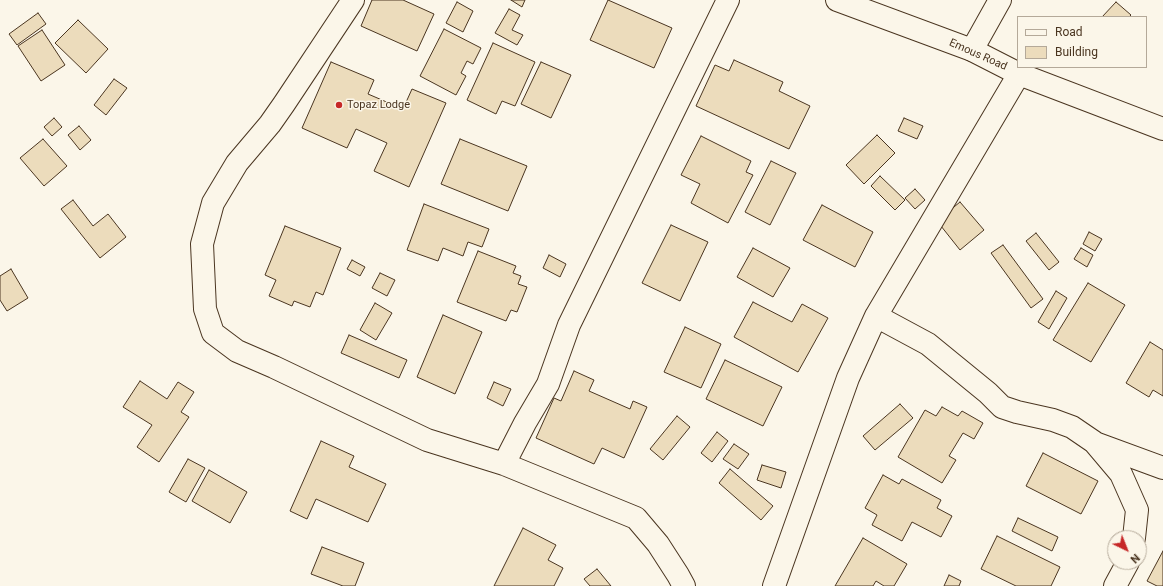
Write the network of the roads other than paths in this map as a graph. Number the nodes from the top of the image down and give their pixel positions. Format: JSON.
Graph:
{"nodes":[{"id":1,"x":354,"y":0,"type":"edge"},
{"id":2,"x":728,"y":0,"type":"edge"},
{"id":3,"x":837,"y":0,"type":"edge"},
{"id":4,"x":1000,"y":0,"type":"edge"},
{"id":5,"x":972,"y":50,"type":"junction"},
{"id":6,"x":1019,"y":74,"type":"junction"},
{"id":7,"x":1163,"y":129,"type":"edge"},
{"id":8,"x":876,"y":316,"type":"junction"},
{"id":9,"x":1094,"y":442,"type":"junction"},
{"id":10,"x":504,"y":464,"type":"junction"},
{"id":11,"x":1163,"y":468,"type":"edge"},
{"id":12,"x":1135,"y":530,"type":"edge"},
{"id":13,"x":1124,"y":570,"type":"edge"},
{"id":14,"x":684,"y":586,"type":"edge"},
{"id":15,"x":774,"y":586,"type":"edge"},
{"id":16,"x":1115,"y":586,"type":"edge"}],
"edges":[{"from":1,"to":10,"type":"street"},
{"from":2,"to":10,"type":"street"},
{"from":3,"to":5,"type":"street","name":"Emous Road"},
{"from":4,"to":5,"type":"street"},
{"from":5,"to":6,"type":"street","name":"Emous Road"},
{"from":6,"to":7,"type":"street","name":"Emous Road"},
{"from":6,"to":8,"type":"street"},
{"from":8,"to":9,"type":"street"},
{"from":8,"to":15,"type":"street"},
{"from":9,"to":11,"type":"street"},
{"from":9,"to":12,"type":"street"},
{"from":10,"to":14,"type":"street"},
{"from":13,"to":16,"type":"street"}]}
